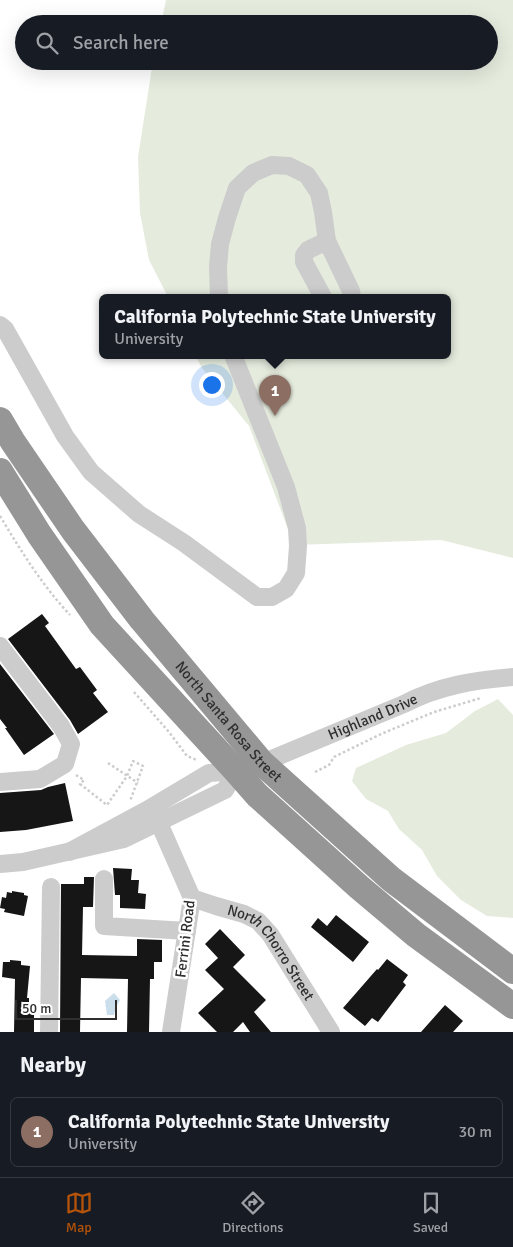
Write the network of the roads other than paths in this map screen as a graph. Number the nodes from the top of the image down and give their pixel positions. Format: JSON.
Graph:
{"nodes":[{"id":1,"x":327,"y":241,"type":"junction"},
{"id":2,"x":218,"y":294,"type":"edge"},
{"id":3,"x":321,"y":294,"type":"edge"},
{"id":4,"x":352,"y":294,"type":"edge"},
{"id":5,"x":0,"y":325,"type":"edge"},
{"id":6,"x":235,"y":359,"type":"edge"},
{"id":7,"x":0,"y":420,"type":"edge"},
{"id":8,"x":0,"y":471,"type":"edge"},
{"id":9,"x":0,"y":646,"type":"edge"},
{"id":10,"x":513,"y":677,"type":"edge"},
{"id":11,"x":262,"y":762,"type":"junction"},
{"id":12,"x":236,"y":771,"type":"junction"},
{"id":13,"x":0,"y":782,"type":"edge"},
{"id":14,"x":159,"y":823,"type":"junction"},
{"id":15,"x":69,"y":852,"type":"junction"},
{"id":16,"x":0,"y":864,"type":"edge"},
{"id":17,"x":104,"y":879,"type":"dead end"},
{"id":18,"x":50,"y":887,"type":"dead end"},
{"id":19,"x":192,"y":898,"type":"junction"},
{"id":20,"x":187,"y":931,"type":"junction"},
{"id":21,"x":513,"y":971,"type":"edge"},
{"id":22,"x":513,"y":1006,"type":"edge"},
{"id":23,"x":49,"y":1032,"type":"edge"},
{"id":24,"x":172,"y":1032,"type":"edge"},
{"id":25,"x":331,"y":1032,"type":"edge"}],
"edges":[{"from":1,"to":2,"type":"street"},
{"from":1,"to":3,"type":"street"},
{"from":1,"to":4,"type":"street"},
{"from":5,"to":6,"type":"street"},
{"from":7,"to":11,"type":"highway","name":"North Santa Rosa Street"},
{"from":8,"to":12,"type":"highway","name":"North Santa Rosa Street"},
{"from":9,"to":13,"type":"street"},
{"from":10,"to":11,"type":"street","name":"Highland Drive"},
{"from":11,"to":12,"type":"street","name":"Highland Drive"},
{"from":11,"to":21,"type":"highway","name":"North Santa Rosa Street"},
{"from":12,"to":14,"type":"street","name":"Highland Drive"},
{"from":12,"to":15,"type":"street","name":"Highland Drive"},
{"from":12,"to":22,"type":"highway","name":"North Santa Rosa Street"},
{"from":14,"to":15,"type":"street","name":"Highland Drive"},
{"from":14,"to":19,"type":"street","name":"Ferrini Road"},
{"from":15,"to":16,"type":"street","name":"Highland Drive"},
{"from":17,"to":20,"type":"street"},
{"from":18,"to":23,"type":"street"},
{"from":19,"to":20,"type":"street","name":"Ferrini Road"},
{"from":19,"to":25,"type":"street","name":"North Chorro Street"},
{"from":20,"to":24,"type":"street","name":"Ferrini Road"}]}
